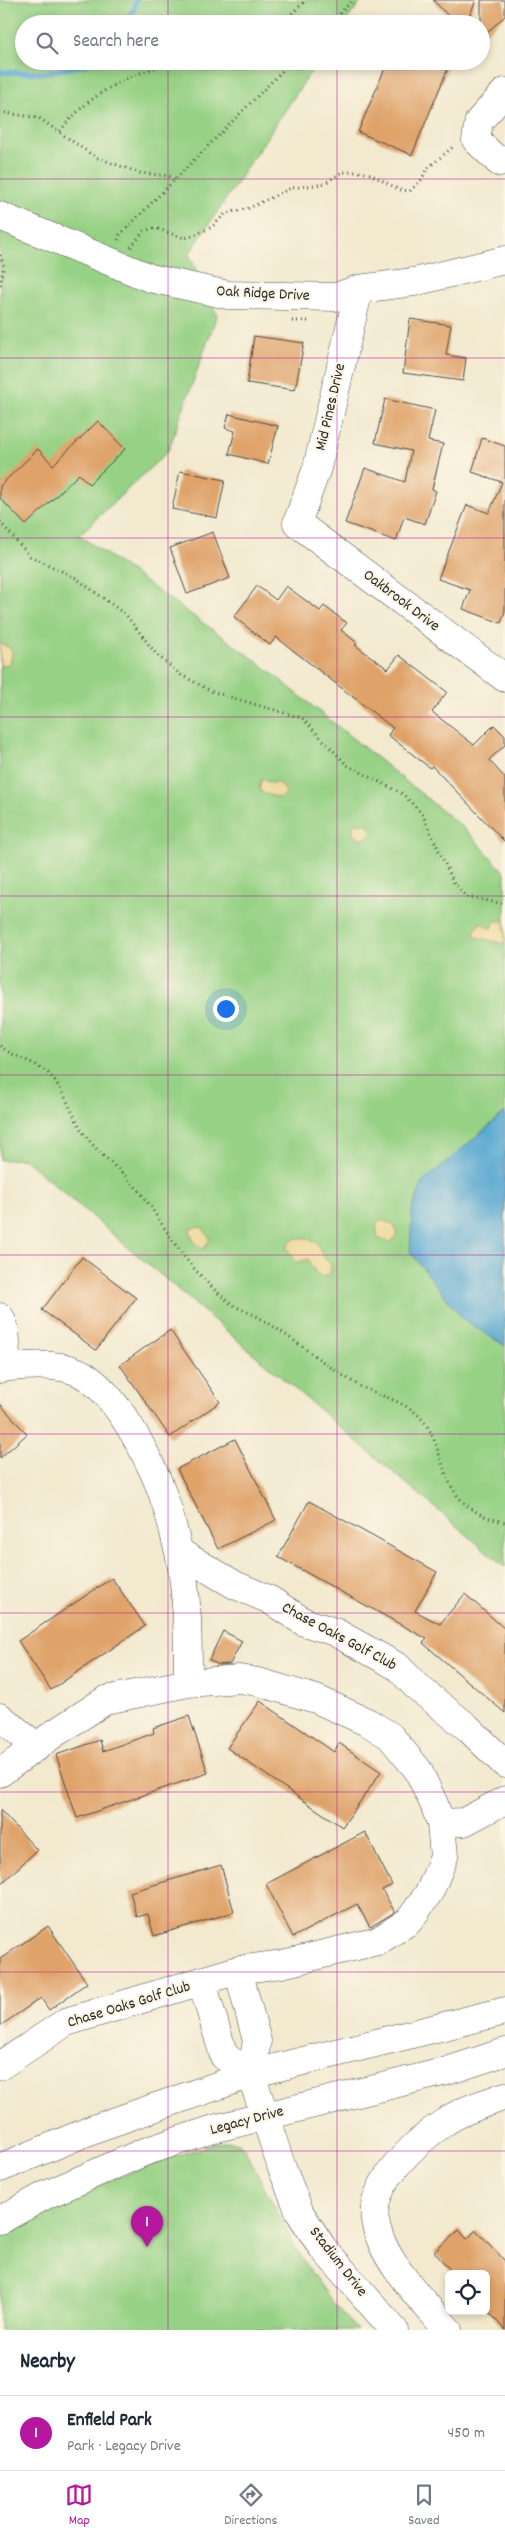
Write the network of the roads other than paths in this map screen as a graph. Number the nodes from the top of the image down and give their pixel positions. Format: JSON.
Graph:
{"nodes":[{"id":1,"x":505,"y":92,"type":"edge"},
{"id":2,"x":505,"y":160,"type":"edge"},
{"id":3,"x":0,"y":216,"type":"edge"},
{"id":4,"x":505,"y":260,"type":"edge"},
{"id":5,"x":359,"y":290,"type":"junction"},
{"id":6,"x":297,"y":523,"type":"joint"},
{"id":7,"x":505,"y":678,"type":"edge"},
{"id":8,"x":0,"y":1317,"type":"edge"},
{"id":9,"x":1,"y":1369,"type":"edge"},
{"id":10,"x":179,"y":1552,"type":"junction"},
{"id":11,"x":188,"y":1682,"type":"junction"},
{"id":12,"x":0,"y":1717,"type":"edge"},
{"id":13,"x":37,"y":1747,"type":"junction"},
{"id":14,"x":505,"y":1764,"type":"edge"},
{"id":15,"x":0,"y":1774,"type":"edge"},
{"id":16,"x":505,"y":1800,"type":"edge"},
{"id":17,"x":440,"y":1823,"type":"junction"},
{"id":18,"x":238,"y":1970,"type":"junction"},
{"id":19,"x":202,"y":1982,"type":"junction"},
{"id":20,"x":505,"y":2010,"type":"edge"},
{"id":21,"x":505,"y":2052,"type":"edge"},
{"id":22,"x":0,"y":2066,"type":"edge"},
{"id":23,"x":251,"y":2074,"type":"junction"},
{"id":24,"x":505,"y":2096,"type":"edge"},
{"id":25,"x":265,"y":2116,"type":"junction"},
{"id":26,"x":0,"y":2168,"type":"edge"},
{"id":27,"x":0,"y":2220,"type":"edge"},
{"id":28,"x":406,"y":2282,"type":"junction"},
{"id":29,"x":374,"y":2307,"type":"junction"},
{"id":30,"x":394,"y":2330,"type":"edge"},
{"id":31,"x":448,"y":2330,"type":"edge"}],
"edges":[{"from":1,"to":2,"type":"street"},
{"from":3,"to":5,"type":"street","name":"Oak Ridge Drive"},
{"from":4,"to":5,"type":"street","name":"Oak Ridge Drive"},
{"from":5,"to":6,"type":"street","name":"Mid Pines Drive"},
{"from":6,"to":7,"type":"street","name":"Oakbrook Drive"},
{"from":8,"to":9,"type":"street"},
{"from":9,"to":10,"type":"street"},
{"from":10,"to":11,"type":"street"},
{"from":10,"to":14,"type":"street","name":"Chase Oaks Golf Club"},
{"from":11,"to":13,"type":"street","name":"Chase Oaks Golf Club"},
{"from":11,"to":17,"type":"street","name":"Chase Oaks Golf Club"},
{"from":12,"to":13,"type":"street"},
{"from":13,"to":15,"type":"street","name":"Chase Oaks Golf Club"},
{"from":16,"to":17,"type":"street"},
{"from":17,"to":18,"type":"street","name":"Chase Oaks Golf Club"},
{"from":18,"to":19,"type":"street","name":"Chase Oaks Golf Club"},
{"from":18,"to":23,"type":"street"},
{"from":19,"to":22,"type":"street","name":"Chase Oaks Golf Club"},
{"from":19,"to":23,"type":"street"},
{"from":20,"to":23,"type":"street"},
{"from":21,"to":25,"type":"street","name":"Legacy Drive"},
{"from":23,"to":25,"type":"street","name":"Stadium Drive"},
{"from":23,"to":26,"type":"street"},
{"from":24,"to":28,"type":"street"},
{"from":25,"to":27,"type":"street","name":"Legacy Drive"},
{"from":25,"to":29,"type":"street","name":"Stadium Drive"},
{"from":28,"to":29,"type":"street"},
{"from":28,"to":31,"type":"street"},
{"from":29,"to":30,"type":"street","name":"Stadium Drive"}]}
